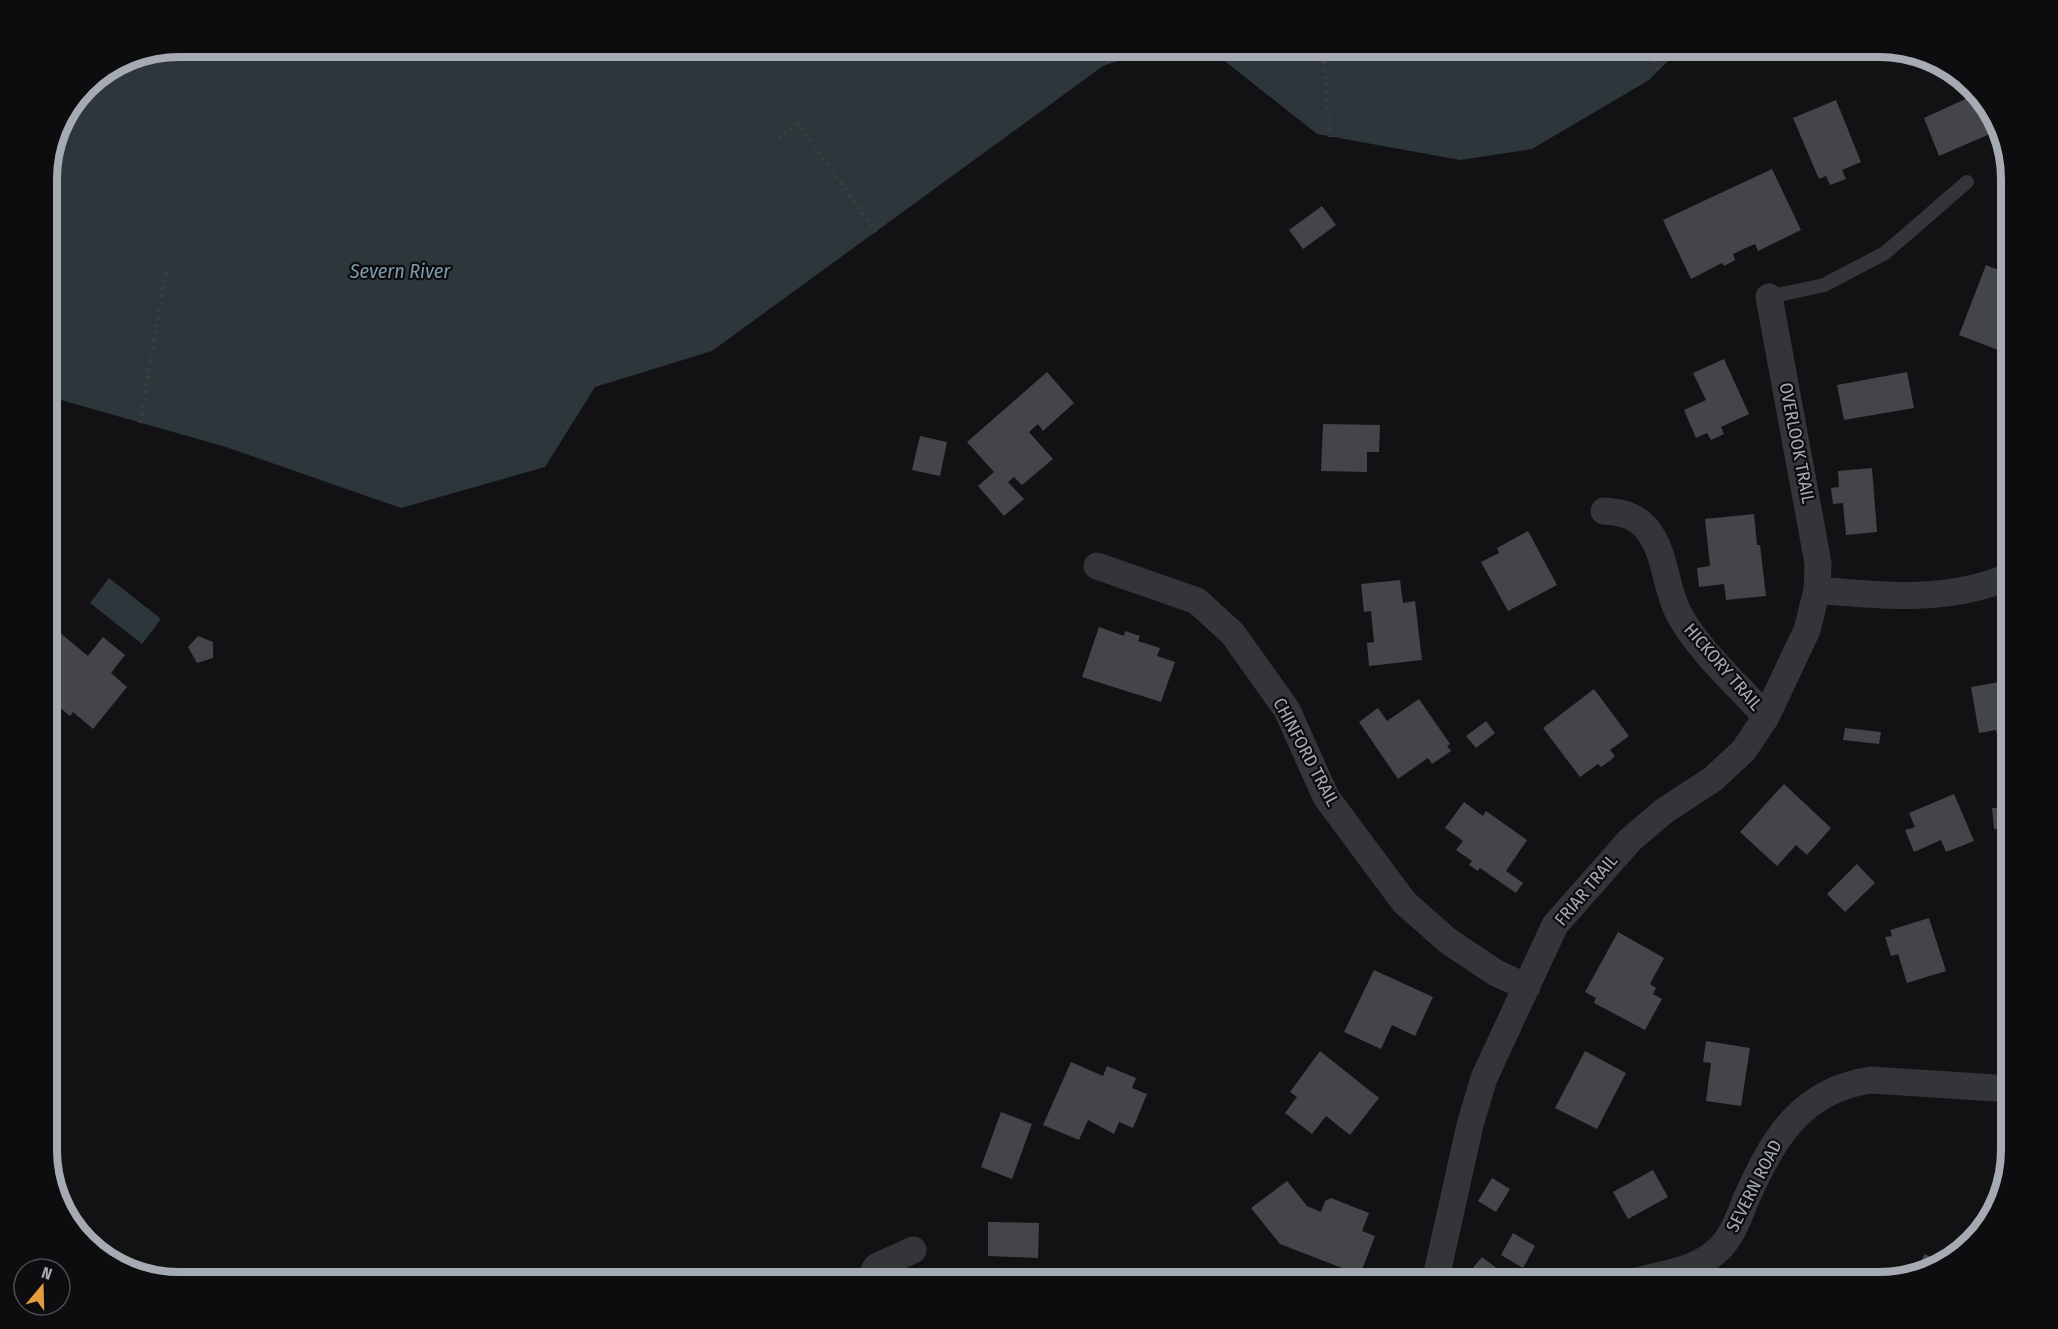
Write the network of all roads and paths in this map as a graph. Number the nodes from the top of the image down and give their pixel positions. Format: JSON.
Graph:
{"nodes":[{"id":1,"x":1324,"y":57,"type":"edge"},
{"id":2,"x":1653,"y":57,"type":"edge"},
{"id":3,"x":1658,"y":72,"type":"dead end"},
{"id":4,"x":1330,"y":137,"type":"dead end"},
{"id":5,"x":778,"y":138,"type":"dead end"},
{"id":6,"x":1967,"y":182,"type":"dead end"},
{"id":7,"x":876,"y":232,"type":"dead end"},
{"id":8,"x":166,"y":270,"type":"dead end"},
{"id":9,"x":1769,"y":297,"type":"joint"},
{"id":10,"x":140,"y":423,"type":"dead end"},
{"id":11,"x":1604,"y":511,"type":"dead end"},
{"id":12,"x":1097,"y":566,"type":"dead end"},
{"id":13,"x":2001,"y":580,"type":"edge"},
{"id":14,"x":1817,"y":590,"type":"junction"},
{"id":15,"x":1766,"y":717,"type":"junction"},
{"id":16,"x":1527,"y":987,"type":"junction"},
{"id":17,"x":2001,"y":1088,"type":"edge"},
{"id":18,"x":913,"y":1250,"type":"dead end"},
{"id":19,"x":874,"y":1272,"type":"edge"},
{"id":20,"x":1437,"y":1272,"type":"edge"},
{"id":21,"x":1674,"y":1272,"type":"edge"}],
"edges":[{"from":1,"to":4,"type":"path"},
{"from":2,"to":3,"type":"path"},
{"from":5,"to":7,"type":"path"},
{"from":6,"to":9,"type":"lane"},
{"from":8,"to":10,"type":"path"},
{"from":9,"to":14,"type":"street","name":"OVERLOOK TRAIL"},
{"from":11,"to":15,"type":"street","name":"HICKORY TRAIL"},
{"from":12,"to":16,"type":"street","name":"CHINFORD TRAIL"},
{"from":13,"to":14,"type":"street"},
{"from":14,"to":15,"type":"street","name":"FRIAR TRAIL"},
{"from":15,"to":16,"type":"street","name":"FRIAR TRAIL"},
{"from":16,"to":20,"type":"street","name":"FRIAR TRAIL"},
{"from":17,"to":21,"type":"street","name":"SEVERN ROAD"},
{"from":18,"to":19,"type":"street"}]}
